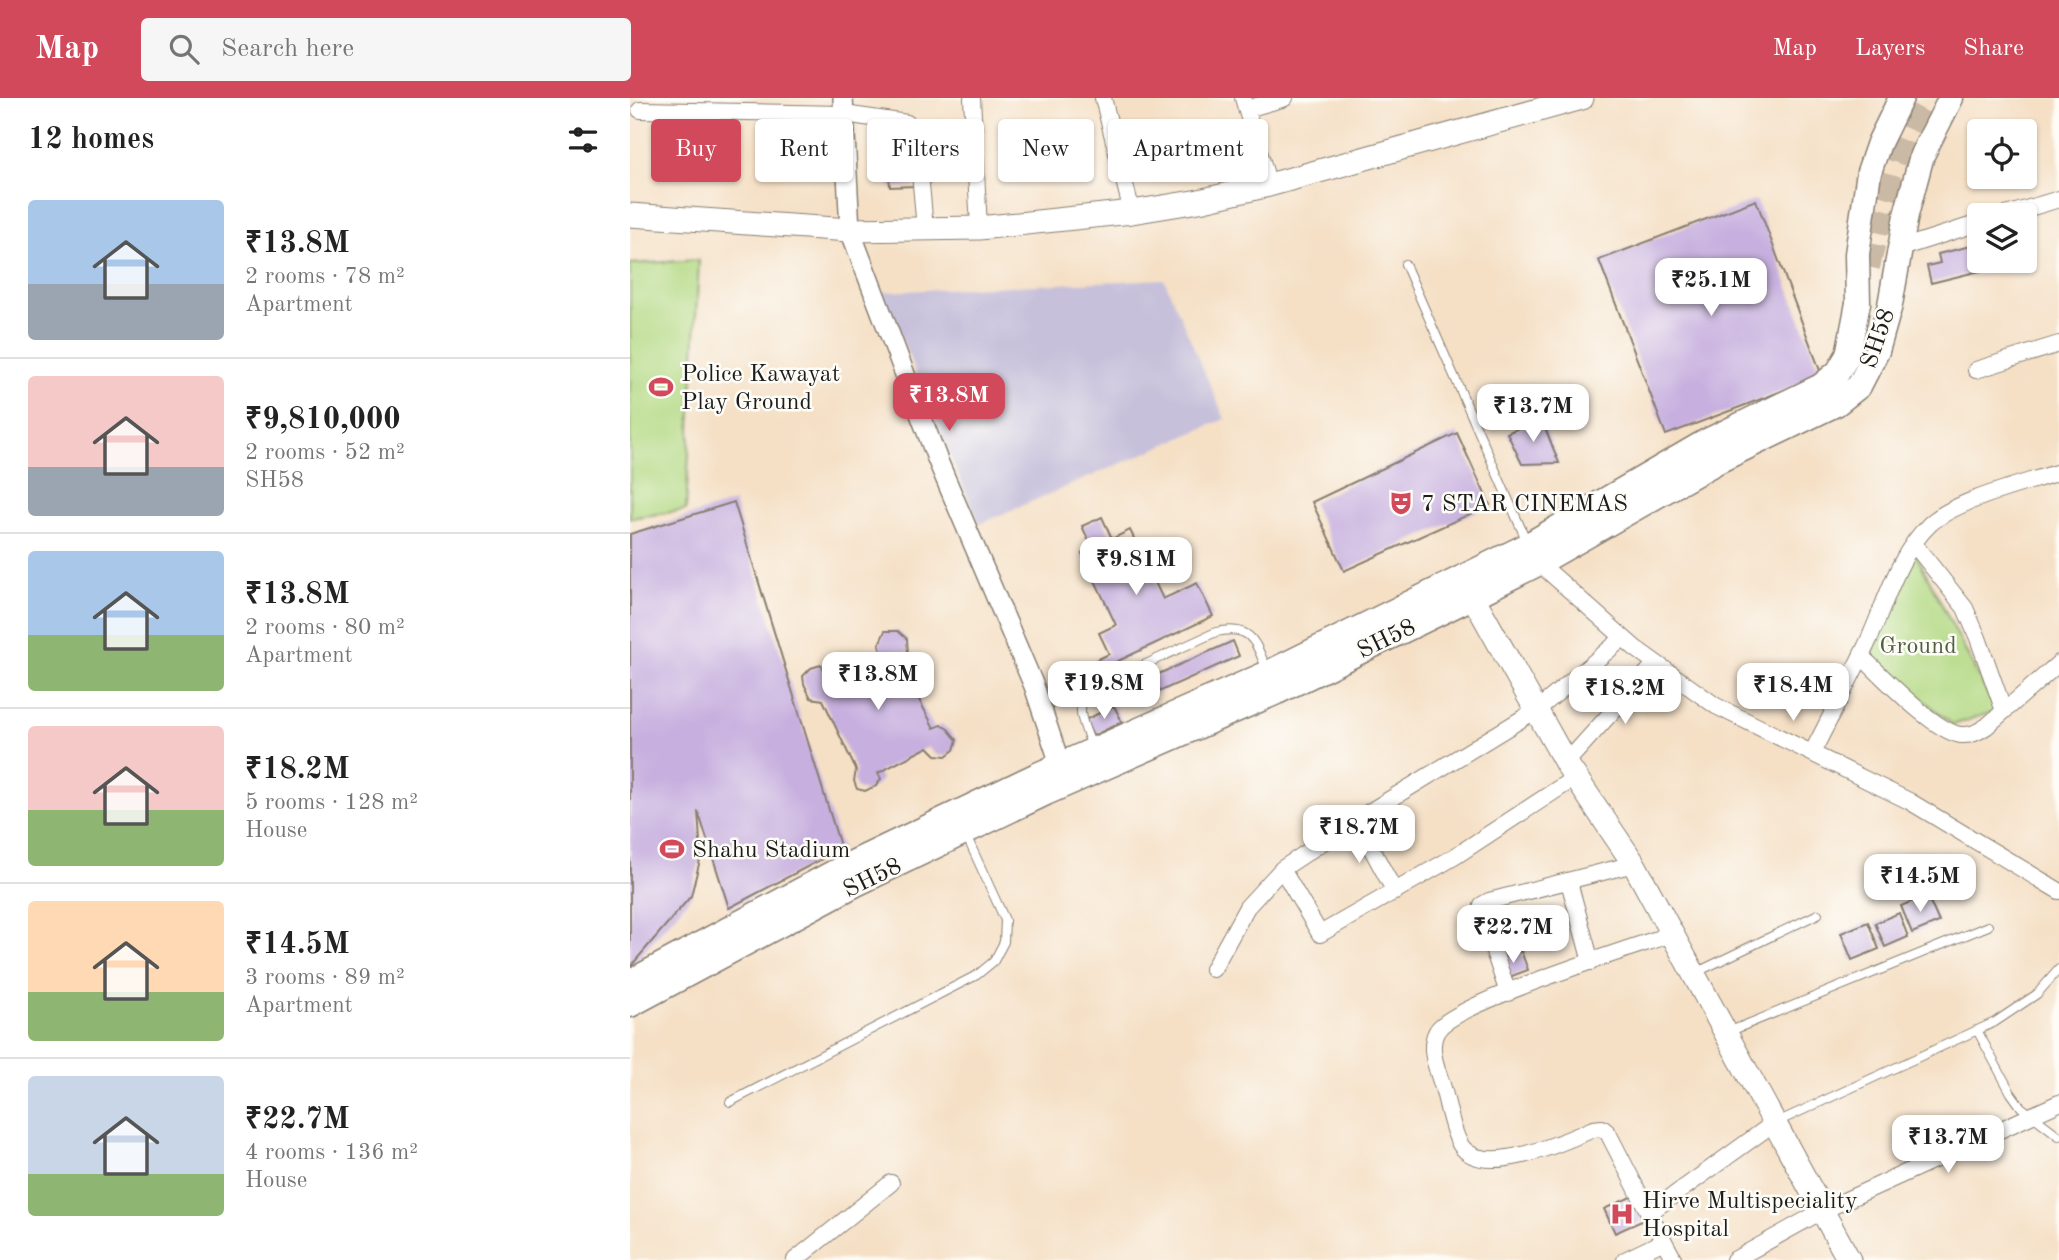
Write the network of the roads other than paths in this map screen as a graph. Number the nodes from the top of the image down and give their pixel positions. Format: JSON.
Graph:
{"nodes":[{"id":1,"x":972,"y":98,"type":"edge"},
{"id":2,"x":1103,"y":98,"type":"edge"},
{"id":3,"x":1285,"y":98,"type":"edge"},
{"id":4,"x":1582,"y":98,"type":"edge"},
{"id":5,"x":1901,"y":98,"type":"edge"},
{"id":6,"x":1951,"y":98,"type":"edge"},
{"id":7,"x":1245,"y":104,"type":"edge"},
{"id":8,"x":844,"y":106,"type":"edge"},
{"id":9,"x":640,"y":110,"type":"dead end"},
{"id":10,"x":1269,"y":186,"type":"junction"},
{"id":11,"x":2059,"y":199,"type":"edge"},
{"id":12,"x":2037,"y":206,"type":"edge"},
{"id":13,"x":1132,"y":212,"type":"junction"},
{"id":14,"x":630,"y":215,"type":"edge"},
{"id":15,"x":1967,"y":227,"type":"edge"},
{"id":16,"x":979,"y":228,"type":"junction"},
{"id":17,"x":925,"y":229,"type":"junction"},
{"id":18,"x":850,"y":230,"type":"junction"},
{"id":19,"x":1901,"y":248,"type":"junction"},
{"id":20,"x":1405,"y":264,"type":"dead end"},
{"id":21,"x":1858,"y":303,"type":"junction"},
{"id":22,"x":2059,"y":344,"type":"edge"},
{"id":23,"x":1877,"y":351,"type":"junction"},
{"id":24,"x":1976,"y":370,"type":"dead end"},
{"id":25,"x":1768,"y":424,"type":"junction"},
{"id":26,"x":2059,"y":472,"type":"edge"},
{"id":27,"x":1914,"y":544,"type":"junction"},
{"id":28,"x":1533,"y":554,"type":"junction"},
{"id":29,"x":1467,"y":587,"type":"junction"},
{"id":30,"x":1623,"y":638,"type":"junction"},
{"id":31,"x":1861,"y":656,"type":"junction"},
{"id":32,"x":2059,"y":663,"type":"edge"},
{"id":33,"x":1655,"y":664,"type":"junction"},
{"id":34,"x":1273,"y":682,"type":"junction"},
{"id":35,"x":1538,"y":709,"type":"junction"},
{"id":36,"x":2004,"y":711,"type":"junction"},
{"id":37,"x":1812,"y":753,"type":"junction"},
{"id":38,"x":1098,"y":759,"type":"junction"},
{"id":39,"x":1060,"y":764,"type":"junction"},
{"id":40,"x":1571,"y":770,"type":"junction"},
{"id":41,"x":1356,"y":820,"type":"junction"},
{"id":42,"x":965,"y":832,"type":"junction"},
{"id":43,"x":1634,"y":864,"type":"junction"},
{"id":44,"x":1282,"y":869,"type":"junction"},
{"id":45,"x":1569,"y":882,"type":"junction"},
{"id":46,"x":2059,"y":891,"type":"edge"},
{"id":47,"x":1395,"y":892,"type":"junction"},
{"id":48,"x":1818,"y":914,"type":"dead end"},
{"id":49,"x":766,"y":921,"type":"junction"},
{"id":50,"x":1988,"y":926,"type":"dead end"},
{"id":51,"x":1672,"y":934,"type":"junction"},
{"id":52,"x":1591,"y":961,"type":"junction"},
{"id":53,"x":2059,"y":968,"type":"edge"},
{"id":54,"x":1213,"y":969,"type":"dead end"},
{"id":55,"x":1695,"y":973,"type":"junction"},
{"id":56,"x":630,"y":982,"type":"edge"},
{"id":57,"x":1508,"y":993,"type":"junction"},
{"id":58,"x":630,"y":1005,"type":"edge"},
{"id":59,"x":1977,"y":1030,"type":"junction"},
{"id":60,"x":1726,"y":1033,"type":"junction"},
{"id":61,"x":730,"y":1102,"type":"dead end"},
{"id":62,"x":2059,"y":1104,"type":"edge"},
{"id":63,"x":2031,"y":1115,"type":"junction"},
{"id":64,"x":1774,"y":1123,"type":"junction"},
{"id":65,"x":2059,"y":1136,"type":"edge"},
{"id":66,"x":891,"y":1183,"type":"dead end"},
{"id":67,"x":1822,"y":1211,"type":"junction"},
{"id":68,"x":1649,"y":1213,"type":"junction"},
{"id":69,"x":1664,"y":1241,"type":"junction"},
{"id":70,"x":1737,"y":1259,"type":"edge"},
{"id":71,"x":795,"y":1260,"type":"edge"},
{"id":72,"x":1625,"y":1260,"type":"edge"},
{"id":73,"x":1674,"y":1260,"type":"edge"},
{"id":74,"x":1849,"y":1260,"type":"edge"}],
"edges":[{"from":1,"to":16,"type":"street"},
{"from":2,"to":13,"type":"street"},
{"from":3,"to":7,"type":"street"},
{"from":4,"to":10,"type":"main road"},
{"from":5,"to":21,"type":"main road","name":"SH58","number":"SH58"},
{"from":6,"to":19,"type":"main road","name":"SH58","number":"SH58"},
{"from":7,"to":10,"type":"street"},
{"from":8,"to":9,"type":"street"},
{"from":8,"to":17,"type":"street"},
{"from":8,"to":18,"type":"street"},
{"from":10,"to":13,"type":"main road"},
{"from":11,"to":12,"type":"street"},
{"from":13,"to":16,"type":"main road"},
{"from":14,"to":18,"type":"main road"},
{"from":15,"to":19,"type":"street"},
{"from":16,"to":17,"type":"main road"},
{"from":17,"to":18,"type":"main road"},
{"from":18,"to":39,"type":"street"},
{"from":19,"to":23,"type":"main road","name":"SH58","number":"SH58"},
{"from":20,"to":28,"type":"lane"},
{"from":21,"to":23,"type":"main road"},
{"from":21,"to":25,"type":"main road","name":"SH58","number":"SH58"},
{"from":22,"to":24,"type":"street"},
{"from":23,"to":25,"type":"main road","name":"SH58","number":"SH58"},
{"from":25,"to":28,"type":"main road","name":"SH58","number":"SH58"},
{"from":26,"to":27,"type":"street"},
{"from":27,"to":31,"type":"street"},
{"from":27,"to":36,"type":"street"},
{"from":28,"to":29,"type":"main road","name":"SH58","number":"SH58"},
{"from":28,"to":30,"type":"street"},
{"from":29,"to":34,"type":"main road","name":"SH58","number":"SH58"},
{"from":29,"to":35,"type":"main road"},
{"from":30,"to":33,"type":"street"},
{"from":30,"to":35,"type":"street"},
{"from":31,"to":36,"type":"street"},
{"from":31,"to":37,"type":"street"},
{"from":32,"to":36,"type":"street"},
{"from":33,"to":37,"type":"street"},
{"from":33,"to":40,"type":"street"},
{"from":34,"to":38,"type":"main road","name":"SH58","number":"SH58"},
{"from":34,"to":38,"type":"lane"},
{"from":35,"to":40,"type":"main road"},
{"from":35,"to":41,"type":"street"},
{"from":37,"to":46,"type":"street"},
{"from":38,"to":39,"type":"main road","name":"SH58","number":"SH58"},
{"from":38,"to":42,"type":"main road","name":"SH58","number":"SH58"},
{"from":39,"to":49,"type":"main road","name":"SH58","number":"SH58"},
{"from":40,"to":43,"type":"main road"},
{"from":40,"to":47,"type":"street"},
{"from":41,"to":44,"type":"street"},
{"from":41,"to":47,"type":"street"},
{"from":42,"to":49,"type":"main road","name":"SH58","number":"SH58"},
{"from":42,"to":61,"type":"lane"},
{"from":43,"to":45,"type":"street"},
{"from":43,"to":51,"type":"main road"},
{"from":44,"to":47,"type":"street"},
{"from":44,"to":54,"type":"street"},
{"from":45,"to":52,"type":"street"},
{"from":45,"to":57,"type":"street"},
{"from":48,"to":55,"type":"lane"},
{"from":49,"to":56,"type":"main road","name":"SH58","number":"SH58"},
{"from":49,"to":58,"type":"main road","name":"SH58","number":"SH58"},
{"from":50,"to":60,"type":"lane"},
{"from":51,"to":52,"type":"street"},
{"from":51,"to":55,"type":"main road"},
{"from":52,"to":57,"type":"street"},
{"from":53,"to":59,"type":"lane"},
{"from":55,"to":60,"type":"main road"},
{"from":57,"to":68,"type":"street"},
{"from":59,"to":63,"type":"lane"},
{"from":59,"to":64,"type":"lane"},
{"from":60,"to":64,"type":"main road"},
{"from":62,"to":63,"type":"street"},
{"from":63,"to":65,"type":"lane"},
{"from":63,"to":67,"type":"street"},
{"from":64,"to":67,"type":"main road"},
{"from":64,"to":68,"type":"street"},
{"from":66,"to":71,"type":"street"},
{"from":67,"to":70,"type":"street"},
{"from":67,"to":74,"type":"main road"},
{"from":68,"to":69,"type":"street"},
{"from":69,"to":72,"type":"street"},
{"from":69,"to":73,"type":"street"}]}
